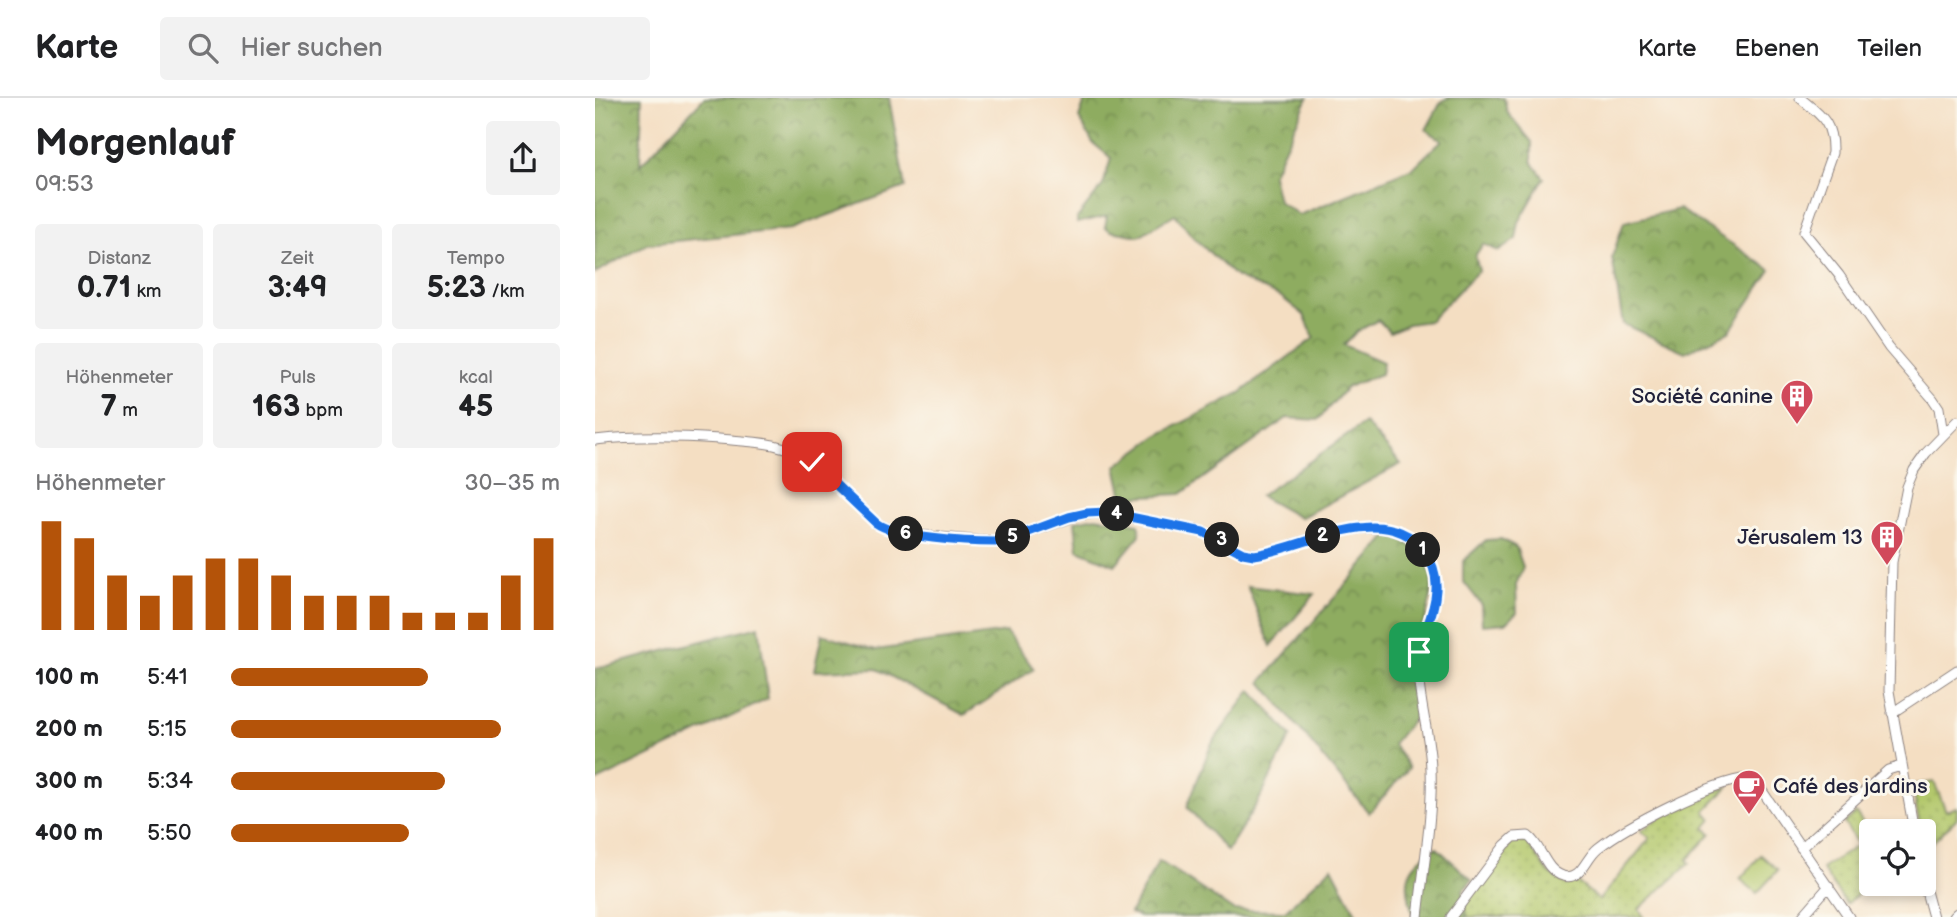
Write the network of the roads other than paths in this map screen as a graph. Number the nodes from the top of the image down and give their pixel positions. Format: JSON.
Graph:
{"nodes":[{"id":1,"x":1800,"y":98,"type":"edge"},
{"id":2,"x":1957,"y":421,"type":"edge"},
{"id":3,"x":1943,"y":434,"type":"junction"},
{"id":4,"x":595,"y":440,"type":"edge"},
{"id":5,"x":1957,"y":670,"type":"edge"},
{"id":6,"x":1892,"y":713,"type":"junction"},
{"id":7,"x":1901,"y":766,"type":"junction"},
{"id":8,"x":1912,"y":819,"type":"edge"},
{"id":9,"x":1801,"y":848,"type":"junction"},
{"id":10,"x":1829,"y":886,"type":"junction"},
{"id":11,"x":1927,"y":896,"type":"edge"},
{"id":12,"x":1957,"y":913,"type":"edge"},
{"id":13,"x":1418,"y":917,"type":"edge"},
{"id":14,"x":1451,"y":917,"type":"edge"},
{"id":15,"x":1802,"y":917,"type":"edge"},
{"id":16,"x":1849,"y":917,"type":"edge"},
{"id":17,"x":1933,"y":917,"type":"edge"},
{"id":18,"x":1953,"y":917,"type":"edge"}],
"edges":[{"from":1,"to":3,"type":"street"},
{"from":2,"to":3,"type":"street"},
{"from":3,"to":6,"type":"street"},
{"from":4,"to":13,"type":"street"},
{"from":5,"to":6,"type":"street"},
{"from":6,"to":7,"type":"street"},
{"from":7,"to":8,"type":"street"},
{"from":7,"to":9,"type":"street"},
{"from":9,"to":10,"type":"street"},
{"from":9,"to":14,"type":"street"},
{"from":10,"to":15,"type":"street"},
{"from":10,"to":16,"type":"street"},
{"from":11,"to":17,"type":"street"},
{"from":12,"to":18,"type":"street"}]}
